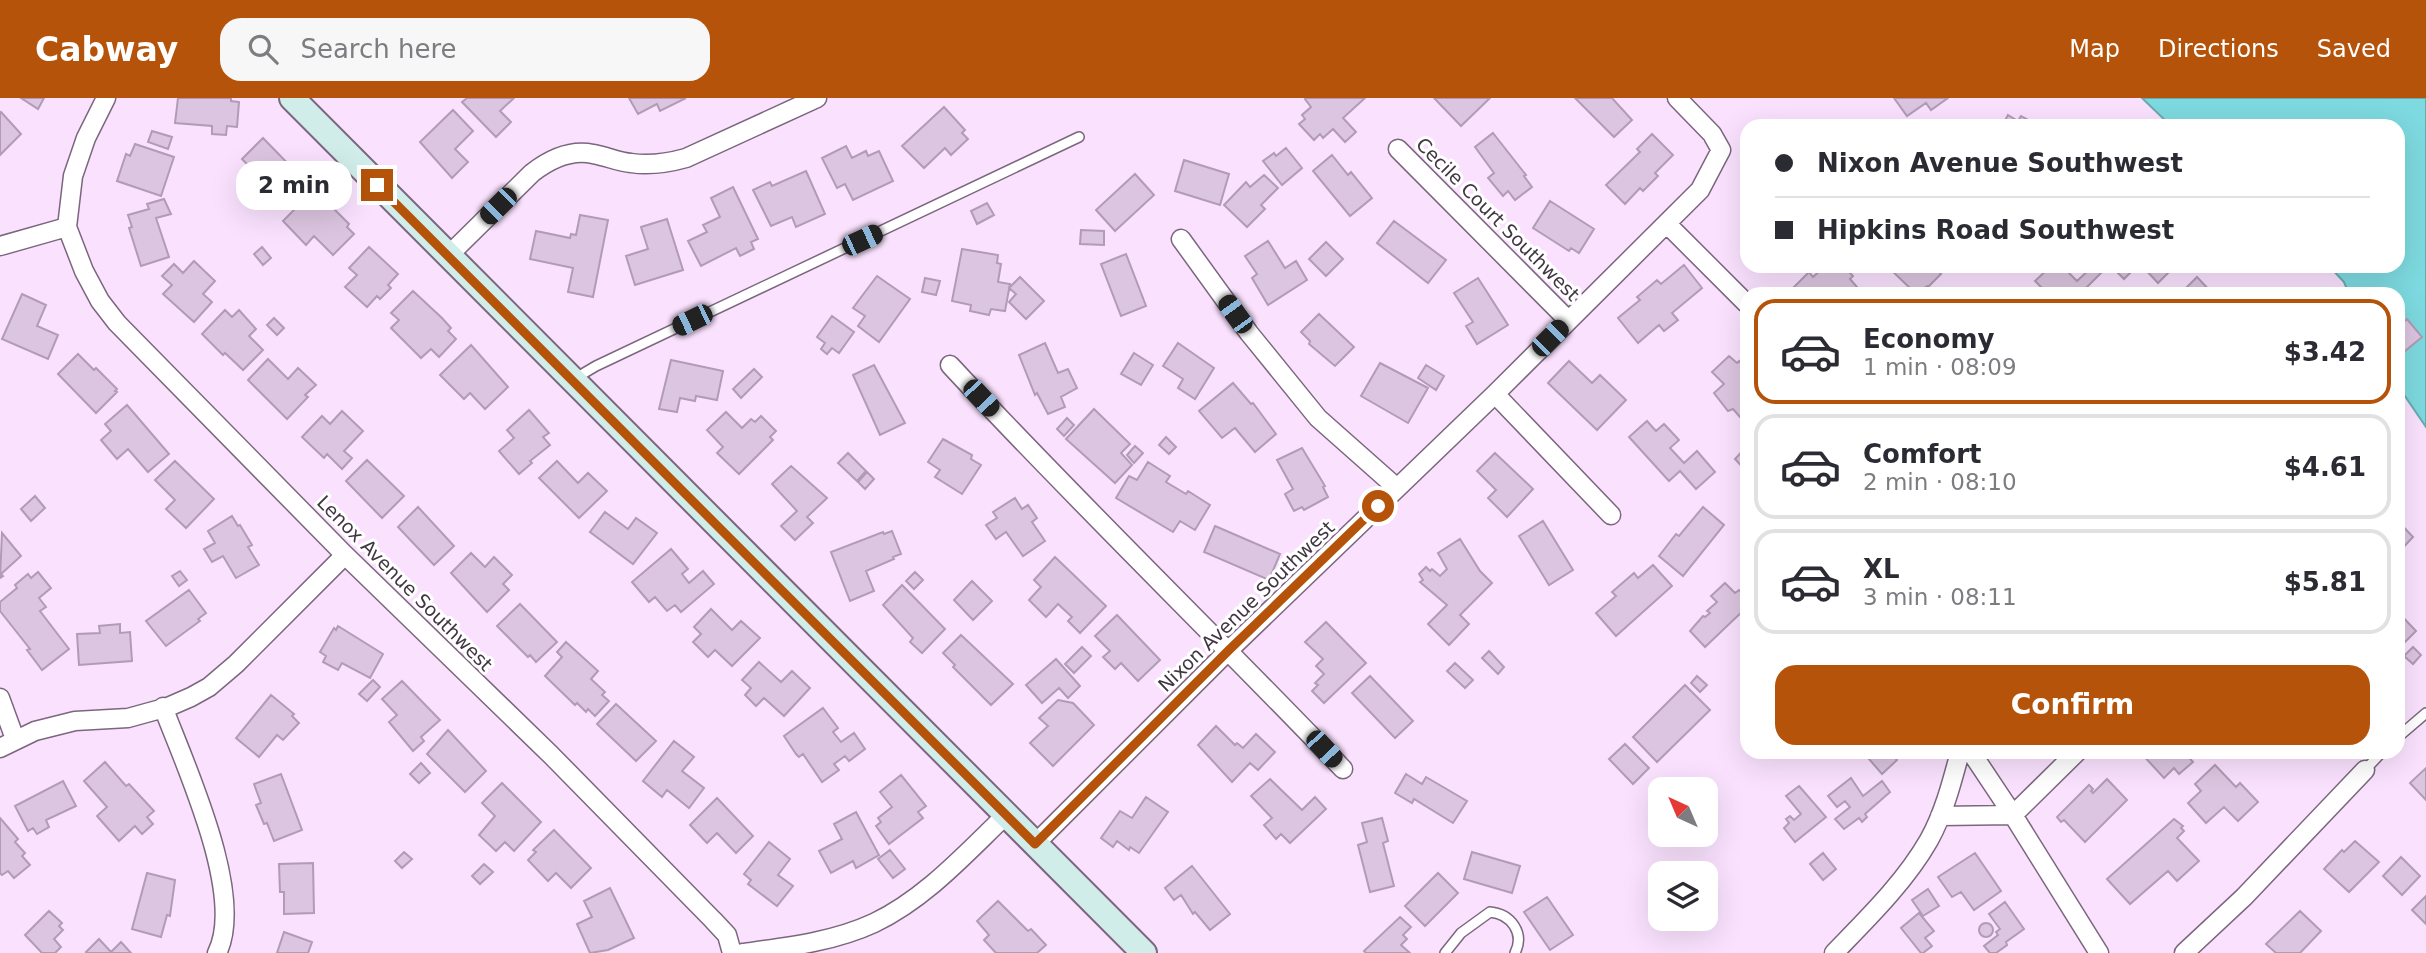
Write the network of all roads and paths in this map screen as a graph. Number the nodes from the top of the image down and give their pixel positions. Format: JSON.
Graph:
{"nodes":[{"id":1,"x":106,"y":98,"type":"edge"},
{"id":2,"x":292,"y":98,"type":"edge"},
{"id":3,"x":817,"y":98,"type":"edge"},
{"id":4,"x":1676,"y":98,"type":"edge"},
{"id":5,"x":1079,"y":137,"type":"dead end"},
{"id":6,"x":1398,"y":149,"type":"dead end"},
{"id":7,"x":1667,"y":224,"type":"junction"},
{"id":8,"x":67,"y":227,"type":"junction"},
{"id":9,"x":1181,"y":239,"type":"dead end"},
{"id":10,"x":0,"y":246,"type":"edge"},
{"id":11,"x":448,"y":256,"type":"junction"},
{"id":12,"x":1740,"y":297,"type":"edge"},
{"id":13,"x":1568,"y":320,"type":"junction"},
{"id":14,"x":950,"y":365,"type":"dead end"},
{"id":15,"x":572,"y":380,"type":"junction"},
{"id":16,"x":1495,"y":394,"type":"junction"},
{"id":17,"x":1397,"y":488,"type":"junction"},
{"id":18,"x":1611,"y":515,"type":"dead end"},
{"id":19,"x":345,"y":555,"type":"junction"},
{"id":20,"x":1229,"y":650,"type":"junction"},
{"id":21,"x":0,"y":698,"type":"edge"},
{"id":22,"x":163,"y":707,"type":"junction"},
{"id":23,"x":2426,"y":713,"type":"edge"},
{"id":24,"x":2405,"y":731,"type":"edge"},
{"id":25,"x":7,"y":744,"type":"edge"},
{"id":26,"x":1958,"y":759,"type":"edge"},
{"id":27,"x":1975,"y":759,"type":"edge"},
{"id":28,"x":2070,"y":759,"type":"edge"},
{"id":29,"x":2375,"y":759,"type":"edge"},
{"id":30,"x":1343,"y":769,"type":"dead end"},
{"id":31,"x":2365,"y":770,"type":"joint"},
{"id":32,"x":1006,"y":815,"type":"junction"},
{"id":33,"x":2013,"y":815,"type":"junction"},
{"id":34,"x":1940,"y":816,"type":"junction"},
{"id":35,"x":1035,"y":844,"type":"junction"},
{"id":36,"x":217,"y":953,"type":"edge"},
{"id":37,"x":732,"y":953,"type":"edge"},
{"id":38,"x":743,"y":953,"type":"edge"},
{"id":39,"x":1144,"y":953,"type":"edge"},
{"id":40,"x":1445,"y":953,"type":"edge"},
{"id":41,"x":1516,"y":953,"type":"edge"},
{"id":42,"x":1834,"y":953,"type":"edge"},
{"id":43,"x":2099,"y":953,"type":"edge"},
{"id":44,"x":2185,"y":953,"type":"edge"}],
"edges":[{"from":1,"to":8,"type":"street","name":"Lenox Avenue Southwest"},
{"from":2,"to":11,"type":"street"},
{"from":3,"to":11,"type":"street"},
{"from":4,"to":7,"type":"street","name":"Nixon Avenue Southwest"},
{"from":5,"to":15,"type":"lane"},
{"from":6,"to":13,"type":"street","name":"Cecile Court Southwest"},
{"from":7,"to":12,"type":"street"},
{"from":7,"to":13,"type":"street","name":"Nixon Avenue Southwest"},
{"from":8,"to":10,"type":"street"},
{"from":8,"to":19,"type":"street","name":"Lenox Avenue Southwest"},
{"from":9,"to":17,"type":"street"},
{"from":11,"to":15,"type":"street"},
{"from":13,"to":16,"type":"street","name":"Nixon Avenue Southwest"},
{"from":14,"to":20,"type":"street"},
{"from":15,"to":32,"type":"street"},
{"from":16,"to":17,"type":"street","name":"Nixon Avenue Southwest"},
{"from":16,"to":18,"type":"street"},
{"from":17,"to":20,"type":"street","name":"Nixon Avenue Southwest"},
{"from":19,"to":22,"type":"street"},
{"from":19,"to":37,"type":"street","name":"Lenox Avenue Southwest"},
{"from":20,"to":30,"type":"street"},
{"from":20,"to":35,"type":"street","name":"Nixon Avenue Southwest"},
{"from":21,"to":25,"type":"street"},
{"from":22,"to":25,"type":"street"},
{"from":22,"to":36,"type":"street"},
{"from":23,"to":24,"type":"lane"},
{"from":26,"to":34,"type":"street"},
{"from":27,"to":33,"type":"street"},
{"from":28,"to":33,"type":"street"},
{"from":29,"to":31,"type":"lane"},
{"from":31,"to":44,"type":"street"},
{"from":32,"to":35,"type":"street"},
{"from":32,"to":38,"type":"street"},
{"from":33,"to":34,"type":"street"},
{"from":33,"to":43,"type":"street"},
{"from":34,"to":42,"type":"street"},
{"from":35,"to":39,"type":"street"},
{"from":40,"to":41,"type":"lane"}]}
